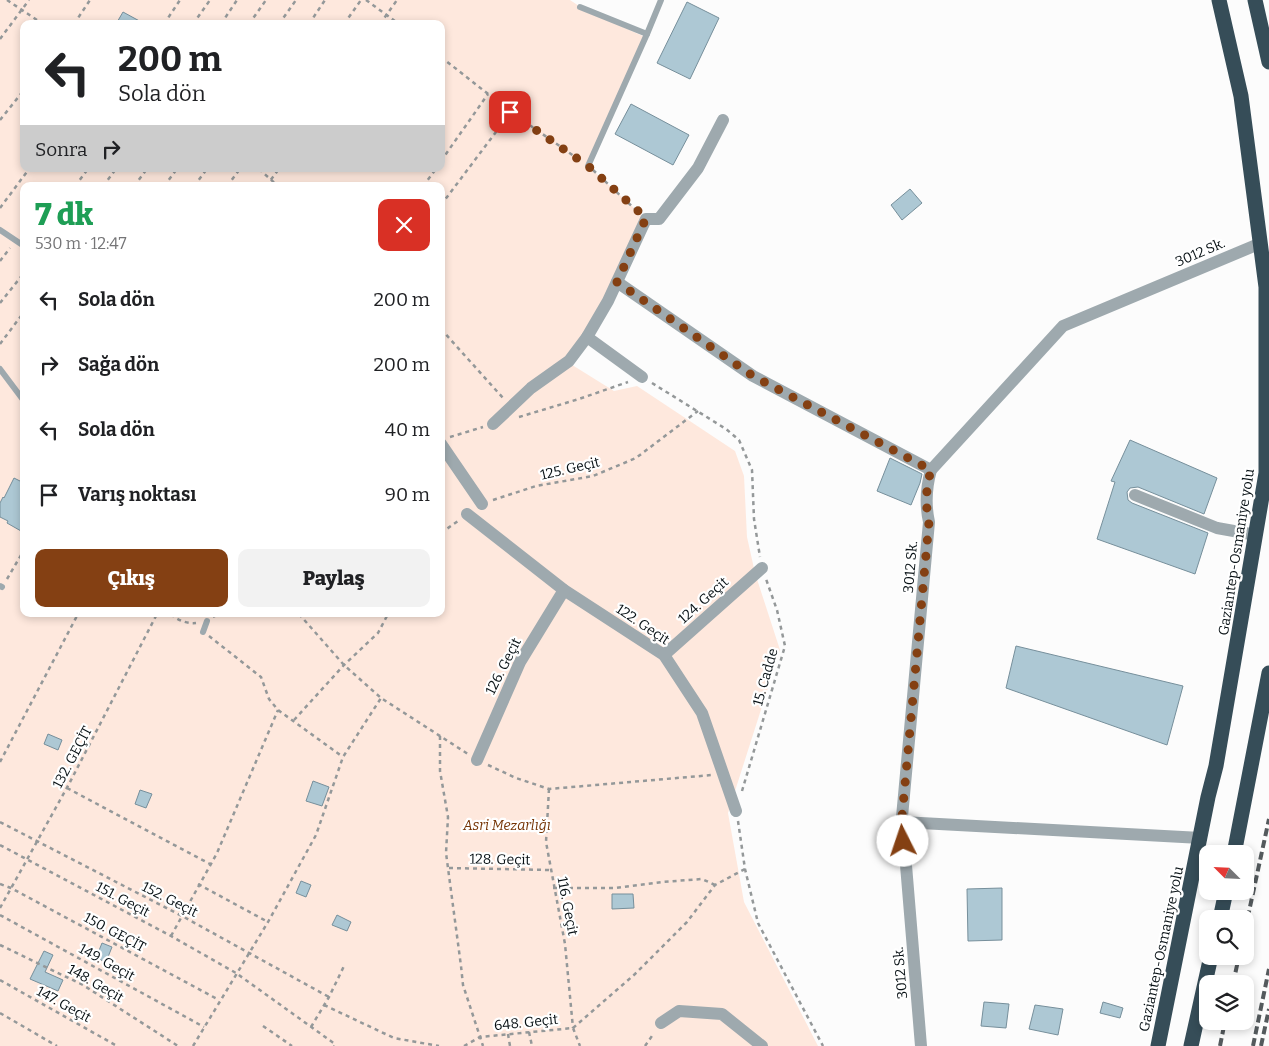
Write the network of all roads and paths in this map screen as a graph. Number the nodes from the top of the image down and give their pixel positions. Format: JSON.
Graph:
{"nodes":[{"id":1,"x":7,"y":0,"type":"edge"},
{"id":2,"x":29,"y":0,"type":"edge"},
{"id":3,"x":90,"y":0,"type":"edge"},
{"id":4,"x":180,"y":0,"type":"edge"},
{"id":5,"x":210,"y":0,"type":"edge"},
{"id":6,"x":238,"y":0,"type":"edge"},
{"id":7,"x":266,"y":0,"type":"edge"},
{"id":8,"x":296,"y":0,"type":"edge"},
{"id":9,"x":325,"y":0,"type":"edge"},
{"id":10,"x":361,"y":0,"type":"edge"},
{"id":11,"x":366,"y":0,"type":"edge"},
{"id":12,"x":397,"y":0,"type":"edge"},
{"id":13,"x":660,"y":0,"type":"edge"},
{"id":14,"x":1219,"y":0,"type":"edge"},
{"id":15,"x":1255,"y":0,"type":"edge"},
{"id":16,"x":580,"y":7,"type":"dead end"},
{"id":17,"x":22,"y":10,"type":"junction"},
{"id":18,"x":387,"y":14,"type":"junction"},
{"id":19,"x":37,"y":20,"type":"edge"},
{"id":20,"x":77,"y":20,"type":"edge"},
{"id":21,"x":167,"y":20,"type":"edge"},
{"id":22,"x":196,"y":20,"type":"edge"},
{"id":23,"x":224,"y":20,"type":"edge"},
{"id":24,"x":252,"y":20,"type":"edge"},
{"id":25,"x":282,"y":20,"type":"edge"},
{"id":26,"x":312,"y":20,"type":"edge"},
{"id":27,"x":347,"y":20,"type":"edge"},
{"id":28,"x":383,"y":20,"type":"edge"},
{"id":29,"x":394,"y":20,"type":"edge"},
{"id":30,"x":647,"y":34,"type":"junction"},
{"id":31,"x":0,"y":39,"type":"edge"},
{"id":32,"x":445,"y":60,"type":"edge"},
{"id":33,"x":1269,"y":62,"type":"edge"},
{"id":34,"x":488,"y":94,"type":"junction"},
{"id":35,"x":20,"y":95,"type":"edge"},
{"id":36,"x":510,"y":112,"type":"junction"},
{"id":37,"x":0,"y":120,"type":"edge"},
{"id":38,"x":723,"y":120,"type":"dead end"},
{"id":39,"x":445,"y":155,"type":"edge"},
{"id":40,"x":588,"y":166,"type":"junction"},
{"id":41,"x":27,"y":172,"type":"edge"},
{"id":42,"x":86,"y":172,"type":"edge"},
{"id":43,"x":114,"y":172,"type":"edge"},
{"id":44,"x":145,"y":172,"type":"edge"},
{"id":45,"x":175,"y":172,"type":"edge"},
{"id":46,"x":205,"y":172,"type":"edge"},
{"id":47,"x":238,"y":172,"type":"edge"},
{"id":48,"x":262,"y":172,"type":"edge"},
{"id":49,"x":277,"y":172,"type":"edge"},
{"id":50,"x":270,"y":180,"type":"junction"},
{"id":51,"x":78,"y":182,"type":"edge"},
{"id":52,"x":106,"y":182,"type":"edge"},
{"id":53,"x":137,"y":182,"type":"edge"},
{"id":54,"x":167,"y":182,"type":"edge"},
{"id":55,"x":197,"y":182,"type":"edge"},
{"id":56,"x":230,"y":182,"type":"edge"},
{"id":57,"x":273,"y":182,"type":"edge"},
{"id":58,"x":445,"y":200,"type":"edge"},
{"id":59,"x":0,"y":208,"type":"edge"},
{"id":60,"x":646,"y":218,"type":"junction"},
{"id":61,"x":0,"y":230,"type":"edge"},
{"id":62,"x":16,"y":240,"type":"junction"},
{"id":63,"x":20,"y":243,"type":"edge"},
{"id":64,"x":1261,"y":243,"type":"junction"},
{"id":65,"x":0,"y":261,"type":"edge"},
{"id":66,"x":20,"y":277,"type":"edge"},
{"id":67,"x":617,"y":282,"type":"junction"},
{"id":68,"x":0,"y":303,"type":"edge"},
{"id":69,"x":20,"y":317,"type":"edge"},
{"id":70,"x":445,"y":335,"type":"edge"},
{"id":71,"x":587,"y":337,"type":"junction"},
{"id":72,"x":0,"y":344,"type":"edge"},
{"id":73,"x":0,"y":369,"type":"edge"},
{"id":74,"x":642,"y":377,"type":"junction"},
{"id":75,"x":20,"y":396,"type":"edge"},
{"id":76,"x":511,"y":406,"type":"junction"},
{"id":77,"x":698,"y":411,"type":"junction"},
{"id":78,"x":493,"y":424,"type":"junction"},
{"id":79,"x":446,"y":441,"type":"edge"},
{"id":80,"x":931,"y":470,"type":"junction"},
{"id":81,"x":1135,"y":495,"type":"dead end"},
{"id":82,"x":482,"y":504,"type":"joint"},
{"id":83,"x":467,"y":514,"type":"joint"},
{"id":84,"x":445,"y":530,"type":"edge"},
{"id":85,"x":1256,"y":535,"type":"junction"},
{"id":86,"x":20,"y":556,"type":"edge"},
{"id":87,"x":762,"y":568,"type":"junction"},
{"id":88,"x":1,"y":587,"type":"edge"},
{"id":89,"x":564,"y":590,"type":"junction"},
{"id":90,"x":76,"y":617,"type":"edge"},
{"id":91,"x":155,"y":617,"type":"edge"},
{"id":92,"x":174,"y":617,"type":"edge"},
{"id":93,"x":214,"y":617,"type":"edge"},
{"id":94,"x":386,"y":617,"type":"edge"},
{"id":95,"x":207,"y":621,"type":"junction"},
{"id":96,"x":193,"y":624,"type":"junction"},
{"id":97,"x":203,"y":632,"type":"junction"},
{"id":98,"x":664,"y":655,"type":"junction"},
{"id":99,"x":1269,"y":673,"type":"edge"},
{"id":100,"x":381,"y":698,"type":"dead end"},
{"id":101,"x":278,"y":710,"type":"junction"},
{"id":102,"x":294,"y":720,"type":"junction"},
{"id":103,"x":440,"y":736,"type":"dead end"},
{"id":104,"x":343,"y":757,"type":"junction"},
{"id":105,"x":477,"y":760,"type":"dead end"},
{"id":106,"x":0,"y":762,"type":"edge"},
{"id":107,"x":67,"y":788,"type":"junction"},
{"id":108,"x":549,"y":789,"type":"dead end"},
{"id":109,"x":736,"y":811,"type":"junction"},
{"id":110,"x":0,"y":822,"type":"edge"},
{"id":111,"x":902,"y":822,"type":"junction"},
{"id":112,"x":1201,"y":838,"type":"junction"},
{"id":113,"x":36,"y":842,"type":"junction"},
{"id":114,"x":0,"y":845,"type":"edge"},
{"id":115,"x":1236,"y":845,"type":"edge"},
{"id":116,"x":27,"y":858,"type":"junction"},
{"id":117,"x":210,"y":864,"type":"junction"},
{"id":118,"x":449,"y":868,"type":"junction"},
{"id":119,"x":550,"y":870,"type":"junction"},
{"id":120,"x":745,"y":870,"type":"junction"},
{"id":121,"x":0,"y":884,"type":"edge"},
{"id":122,"x":198,"y":884,"type":"junction"},
{"id":123,"x":715,"y":885,"type":"junction"},
{"id":124,"x":11,"y":888,"type":"junction"},
{"id":125,"x":554,"y":888,"type":"junction"},
{"id":126,"x":0,"y":908,"type":"edge"},
{"id":127,"x":0,"y":915,"type":"edge"},
{"id":128,"x":182,"y":916,"type":"junction"},
{"id":129,"x":268,"y":922,"type":"junction"},
{"id":130,"x":171,"y":936,"type":"junction"},
{"id":131,"x":0,"y":945,"type":"edge"},
{"id":132,"x":249,"y":953,"type":"junction"},
{"id":133,"x":345,"y":964,"type":"dead end"},
{"id":134,"x":1209,"y":965,"type":"edge"},
{"id":135,"x":236,"y":973,"type":"junction"},
{"id":136,"x":0,"y":980,"type":"edge"},
{"id":137,"x":329,"y":997,"type":"junction"},
{"id":138,"x":219,"y":1000,"type":"junction"},
{"id":139,"x":324,"y":1005,"type":"junction"},
{"id":140,"x":0,"y":1013,"type":"edge"},
{"id":141,"x":661,"y":1023,"type":"joint"},
{"id":142,"x":263,"y":1026,"type":"dead end"},
{"id":143,"x":204,"y":1027,"type":"junction"},
{"id":144,"x":311,"y":1027,"type":"junction"},
{"id":145,"x":573,"y":1028,"type":"junction"},
{"id":146,"x":529,"y":1032,"type":"junction"},
{"id":147,"x":508,"y":1034,"type":"junction"},
{"id":148,"x":480,"y":1037,"type":"junction"},
{"id":149,"x":57,"y":1046,"type":"edge"},
{"id":150,"x":117,"y":1046,"type":"edge"},
{"id":151,"x":178,"y":1046,"type":"edge"},
{"id":152,"x":193,"y":1046,"type":"edge"},
{"id":153,"x":292,"y":1046,"type":"edge"},
{"id":154,"x":334,"y":1046,"type":"edge"},
{"id":155,"x":439,"y":1046,"type":"edge"},
{"id":156,"x":464,"y":1046,"type":"edge"},
{"id":157,"x":483,"y":1046,"type":"edge"},
{"id":158,"x":510,"y":1046,"type":"edge"},
{"id":159,"x":532,"y":1046,"type":"edge"},
{"id":160,"x":580,"y":1046,"type":"edge"},
{"id":161,"x":645,"y":1046,"type":"edge"},
{"id":162,"x":762,"y":1046,"type":"edge"},
{"id":163,"x":823,"y":1046,"type":"edge"},
{"id":164,"x":921,"y":1046,"type":"edge"},
{"id":165,"x":1158,"y":1046,"type":"edge"},
{"id":166,"x":1191,"y":1046,"type":"edge"}],
"edges":[{"from":1,"to":17,"type":"path"},
{"from":2,"to":17,"type":"path"},
{"from":3,"to":20,"type":"path"},
{"from":4,"to":21,"type":"path"},
{"from":5,"to":22,"type":"path"},
{"from":6,"to":23,"type":"path"},
{"from":7,"to":24,"type":"path"},
{"from":8,"to":25,"type":"path"},
{"from":9,"to":26,"type":"path"},
{"from":10,"to":27,"type":"path"},
{"from":11,"to":18,"type":"path"},
{"from":12,"to":18,"type":"path"},
{"from":13,"to":30,"type":"lane"},
{"from":14,"to":64,"type":"highway","name":"Gaziantep-Osmaniye yolu"},
{"from":15,"to":33,"type":"highway"},
{"from":16,"to":30,"type":"lane"},
{"from":17,"to":19,"type":"path"},
{"from":17,"to":31,"type":"path"},
{"from":18,"to":28,"type":"path"},
{"from":18,"to":29,"type":"path"},
{"from":30,"to":40,"type":"lane"},
{"from":32,"to":34,"type":"path"},
{"from":34,"to":36,"type":"path"},
{"from":34,"to":39,"type":"path"},
{"from":35,"to":37,"type":"path"},
{"from":36,"to":40,"type":"path"},
{"from":36,"to":58,"type":"path"},
{"from":38,"to":60,"type":"street"},
{"from":40,"to":60,"type":"path"},
{"from":41,"to":59,"type":"path"},
{"from":42,"to":51,"type":"path"},
{"from":43,"to":52,"type":"path"},
{"from":44,"to":53,"type":"path"},
{"from":45,"to":54,"type":"path"},
{"from":46,"to":55,"type":"path"},
{"from":47,"to":56,"type":"path"},
{"from":48,"to":50,"type":"path"},
{"from":49,"to":50,"type":"path"},
{"from":50,"to":57,"type":"path"},
{"from":60,"to":67,"type":"street"},
{"from":61,"to":62,"type":"lane"},
{"from":62,"to":63,"type":"lane"},
{"from":62,"to":65,"type":"path"},
{"from":64,"to":80,"type":"street","name":"3012 Sk."},
{"from":64,"to":85,"type":"highway","name":"Gaziantep-Osmaniye yolu"},
{"from":66,"to":68,"type":"path"},
{"from":67,"to":71,"type":"street"},
{"from":67,"to":80,"type":"street"},
{"from":69,"to":72,"type":"path"},
{"from":70,"to":76,"type":"path"},
{"from":71,"to":74,"type":"street"},
{"from":71,"to":76,"type":"street"},
{"from":73,"to":75,"type":"lane"},
{"from":74,"to":77,"type":"path","name":"15. Cadde"},
{"from":74,"to":78,"type":"path"},
{"from":76,"to":78,"type":"street"},
{"from":77,"to":82,"type":"path","name":"125. Geçit"},
{"from":77,"to":87,"type":"path","name":"15. Cadde"},
{"from":78,"to":79,"type":"path"},
{"from":79,"to":82,"type":"street"},
{"from":80,"to":111,"type":"street","name":"3012 Sk."},
{"from":81,"to":85,"type":"street"},
{"from":83,"to":84,"type":"path"},
{"from":83,"to":89,"type":"street","name":"122. Geçit"},
{"from":85,"to":112,"type":"highway","name":"Gaziantep-Osmaniye yolu"},
{"from":86,"to":88,"type":"path"},
{"from":87,"to":98,"type":"street","name":"124. Geçit"},
{"from":87,"to":109,"type":"path","name":"15. Cadde"},
{"from":89,"to":98,"type":"street","name":"122. Geçit"},
{"from":89,"to":105,"type":"street","name":"126. Geçit"},
{"from":90,"to":106,"type":"path"},
{"from":91,"to":107,"type":"path","name":"132. GEÇİT"},
{"from":92,"to":96,"type":"path"},
{"from":93,"to":95,"type":"path"},
{"from":94,"to":102,"type":"path"},
{"from":95,"to":96,"type":"path"},
{"from":95,"to":97,"type":"lane"},
{"from":96,"to":97,"type":"path"},
{"from":97,"to":101,"type":"path"},
{"from":98,"to":109,"type":"street","name":"122. Geçit"},
{"from":99,"to":115,"type":"highway"},
{"from":100,"to":104,"type":"path"},
{"from":101,"to":102,"type":"path"},
{"from":101,"to":117,"type":"path"},
{"from":102,"to":104,"type":"path"},
{"from":103,"to":118,"type":"path"},
{"from":104,"to":129,"type":"path"},
{"from":107,"to":113,"type":"path","name":"132. GEÇİT"},
{"from":107,"to":117,"type":"path"},
{"from":108,"to":119,"type":"path","name":"116. Geçit"},
{"from":109,"to":120,"type":"path","name":"15. Cadde"},
{"from":110,"to":113,"type":"path","name":"152. Geçit"},
{"from":111,"to":112,"type":"street"},
{"from":111,"to":164,"type":"street","name":"3012 Sk."},
{"from":112,"to":165,"type":"highway","name":"Gaziantep-Osmaniye yolu"},
{"from":113,"to":116,"type":"path","name":"132. GEÇİT"},
{"from":113,"to":128,"type":"path","name":"152. Geçit"},
{"from":114,"to":116,"type":"path","name":"151. Geçit"},
{"from":116,"to":124,"type":"path","name":"132. GEÇİT"},
{"from":116,"to":130,"type":"path","name":"151. Geçit"},
{"from":117,"to":122,"type":"path"},
{"from":118,"to":119,"type":"path","name":"128. Geçit"},
{"from":118,"to":148,"type":"path"},
{"from":119,"to":125,"type":"path","name":"116. Geçit"},
{"from":120,"to":123,"type":"path"},
{"from":120,"to":163,"type":"path","name":"15. Cadde"},
{"from":121,"to":124,"type":"path","name":"150. GEÇİT"},
{"from":122,"to":128,"type":"path"},
{"from":122,"to":129,"type":"path"},
{"from":123,"to":125,"type":"path"},
{"from":123,"to":145,"type":"path"},
{"from":124,"to":126,"type":"path","name":"132. GEÇİT"},
{"from":124,"to":138,"type":"path","name":"150. GEÇİT"},
{"from":125,"to":145,"type":"path","name":"116. Geçit"},
{"from":127,"to":143,"type":"path","name":"149. Geçit"},
{"from":128,"to":130,"type":"path"},
{"from":128,"to":132,"type":"path","name":"152. Geçit"},
{"from":129,"to":132,"type":"path"},
{"from":130,"to":135,"type":"path","name":"151. Geçit"},
{"from":131,"to":151,"type":"path","name":"148. Geçit"},
{"from":132,"to":135,"type":"path"},
{"from":132,"to":137,"type":"path","name":"152. Geçit"},
{"from":133,"to":137,"type":"path"},
{"from":134,"to":166,"type":"highway"},
{"from":135,"to":138,"type":"path"},
{"from":135,"to":144,"type":"path","name":"151. Geçit"},
{"from":136,"to":150,"type":"path","name":"147. Geçit"},
{"from":137,"to":139,"type":"path"},
{"from":138,"to":143,"type":"path"},
{"from":139,"to":144,"type":"path"},
{"from":139,"to":155,"type":"path"},
{"from":140,"to":149,"type":"path"},
{"from":141,"to":161,"type":"path"},
{"from":141,"to":162,"type":"street"},
{"from":142,"to":153,"type":"path"},
{"from":143,"to":152,"type":"path"},
{"from":144,"to":154,"type":"path","name":"151. Geçit"},
{"from":145,"to":146,"type":"path","name":"648. Geçit"},
{"from":145,"to":160,"type":"path","name":"648. Geçit"},
{"from":146,"to":147,"type":"path","name":"648. Geçit"},
{"from":146,"to":159,"type":"path"},
{"from":147,"to":148,"type":"path","name":"648. Geçit"},
{"from":147,"to":158,"type":"path"},
{"from":148,"to":156,"type":"path","name":"648. Geçit"},
{"from":148,"to":157,"type":"path"}]}
